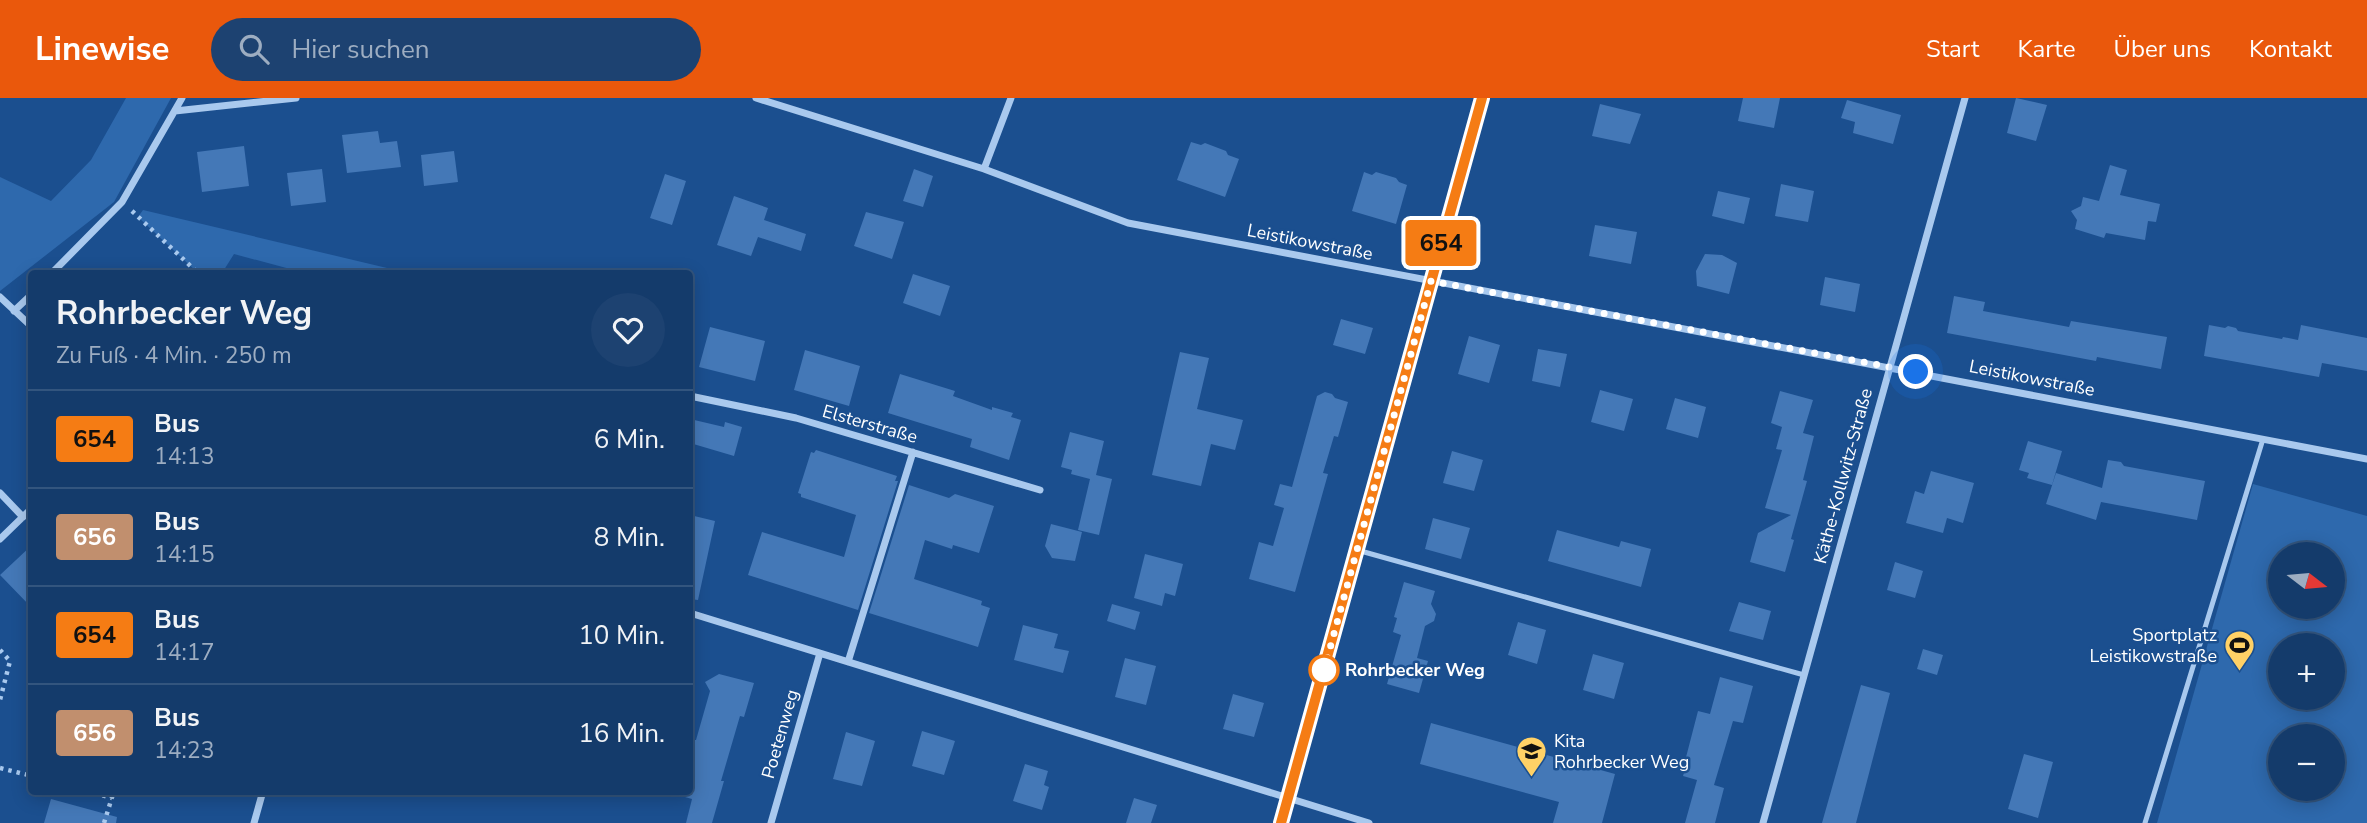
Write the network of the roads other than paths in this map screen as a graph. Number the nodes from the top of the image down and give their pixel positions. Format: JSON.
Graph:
{"nodes":[{"id":1,"x":182,"y":98,"type":"edge"},
{"id":2,"x":296,"y":98,"type":"edge"},
{"id":3,"x":756,"y":98,"type":"edge"},
{"id":4,"x":1011,"y":98,"type":"edge"},
{"id":5,"x":1482,"y":98,"type":"edge"},
{"id":6,"x":1965,"y":98,"type":"edge"},
{"id":7,"x":175,"y":111,"type":"junction"},
{"id":8,"x":984,"y":169,"type":"junction"},
{"id":9,"x":55,"y":270,"type":"edge"},
{"id":10,"x":1431,"y":281,"type":"junction"},
{"id":11,"x":1,"y":298,"type":"edge"},
{"id":12,"x":28,"y":298,"type":"edge"},
{"id":13,"x":14,"y":311,"type":"junction"},
{"id":14,"x":28,"y":323,"type":"edge"},
{"id":15,"x":1889,"y":367,"type":"junction"},
{"id":16,"x":693,"y":397,"type":"edge"},
{"id":17,"x":2263,"y":439,"type":"junction"},
{"id":18,"x":913,"y":452,"type":"junction"},
{"id":19,"x":2367,"y":459,"type":"edge"},
{"id":20,"x":1041,"y":490,"type":"dead end"},
{"id":21,"x":0,"y":493,"type":"edge"},
{"id":22,"x":28,"y":512,"type":"edge"},
{"id":23,"x":23,"y":517,"type":"junction"},
{"id":24,"x":0,"y":539,"type":"edge"},
{"id":25,"x":1357,"y":550,"type":"junction"},
{"id":26,"x":693,"y":614,"type":"edge"},
{"id":27,"x":820,"y":653,"type":"junction"},
{"id":28,"x":848,"y":662,"type":"junction"},
{"id":29,"x":1804,"y":675,"type":"junction"},
{"id":30,"x":262,"y":795,"type":"edge"},
{"id":31,"x":1289,"y":797,"type":"junction"},
{"id":32,"x":254,"y":823,"type":"edge"},
{"id":33,"x":771,"y":823,"type":"edge"},
{"id":34,"x":1281,"y":823,"type":"edge"},
{"id":35,"x":1368,"y":823,"type":"edge"},
{"id":36,"x":1763,"y":823,"type":"edge"},
{"id":37,"x":2145,"y":823,"type":"edge"}],
"edges":[{"from":1,"to":7,"type":"street"},
{"from":2,"to":7,"type":"street"},
{"from":3,"to":8,"type":"street","name":"Leistikowstraße"},
{"from":4,"to":8,"type":"street"},
{"from":5,"to":10,"type":"street"},
{"from":6,"to":15,"type":"street","name":"Käthe-Kollwitz-Straße"},
{"from":7,"to":9,"type":"street"},
{"from":8,"to":10,"type":"street","name":"Leistikowstraße"},
{"from":10,"to":15,"type":"street","name":"Leistikowstraße"},
{"from":10,"to":25,"type":"street"},
{"from":11,"to":13,"type":"street"},
{"from":12,"to":13,"type":"street"},
{"from":13,"to":14,"type":"street"},
{"from":15,"to":17,"type":"street","name":"Leistikowstraße"},
{"from":15,"to":29,"type":"street","name":"Käthe-Kollwitz-Straße"},
{"from":16,"to":18,"type":"street","name":"Elsterstraße"},
{"from":17,"to":19,"type":"street","name":"Leistikowstraße"},
{"from":17,"to":37,"type":"lane"},
{"from":18,"to":20,"type":"street","name":"Elsterstraße"},
{"from":18,"to":28,"type":"street"},
{"from":21,"to":23,"type":"street"},
{"from":22,"to":23,"type":"street"},
{"from":23,"to":24,"type":"street"},
{"from":25,"to":29,"type":"lane"},
{"from":25,"to":31,"type":"street"},
{"from":26,"to":27,"type":"street"},
{"from":27,"to":28,"type":"street"},
{"from":27,"to":33,"type":"street","name":"Poetenweg"},
{"from":28,"to":31,"type":"street"},
{"from":29,"to":36,"type":"street","name":"Käthe-Kollwitz-Straße"},
{"from":30,"to":32,"type":"street"},
{"from":31,"to":34,"type":"street"},
{"from":31,"to":35,"type":"street"}]}
